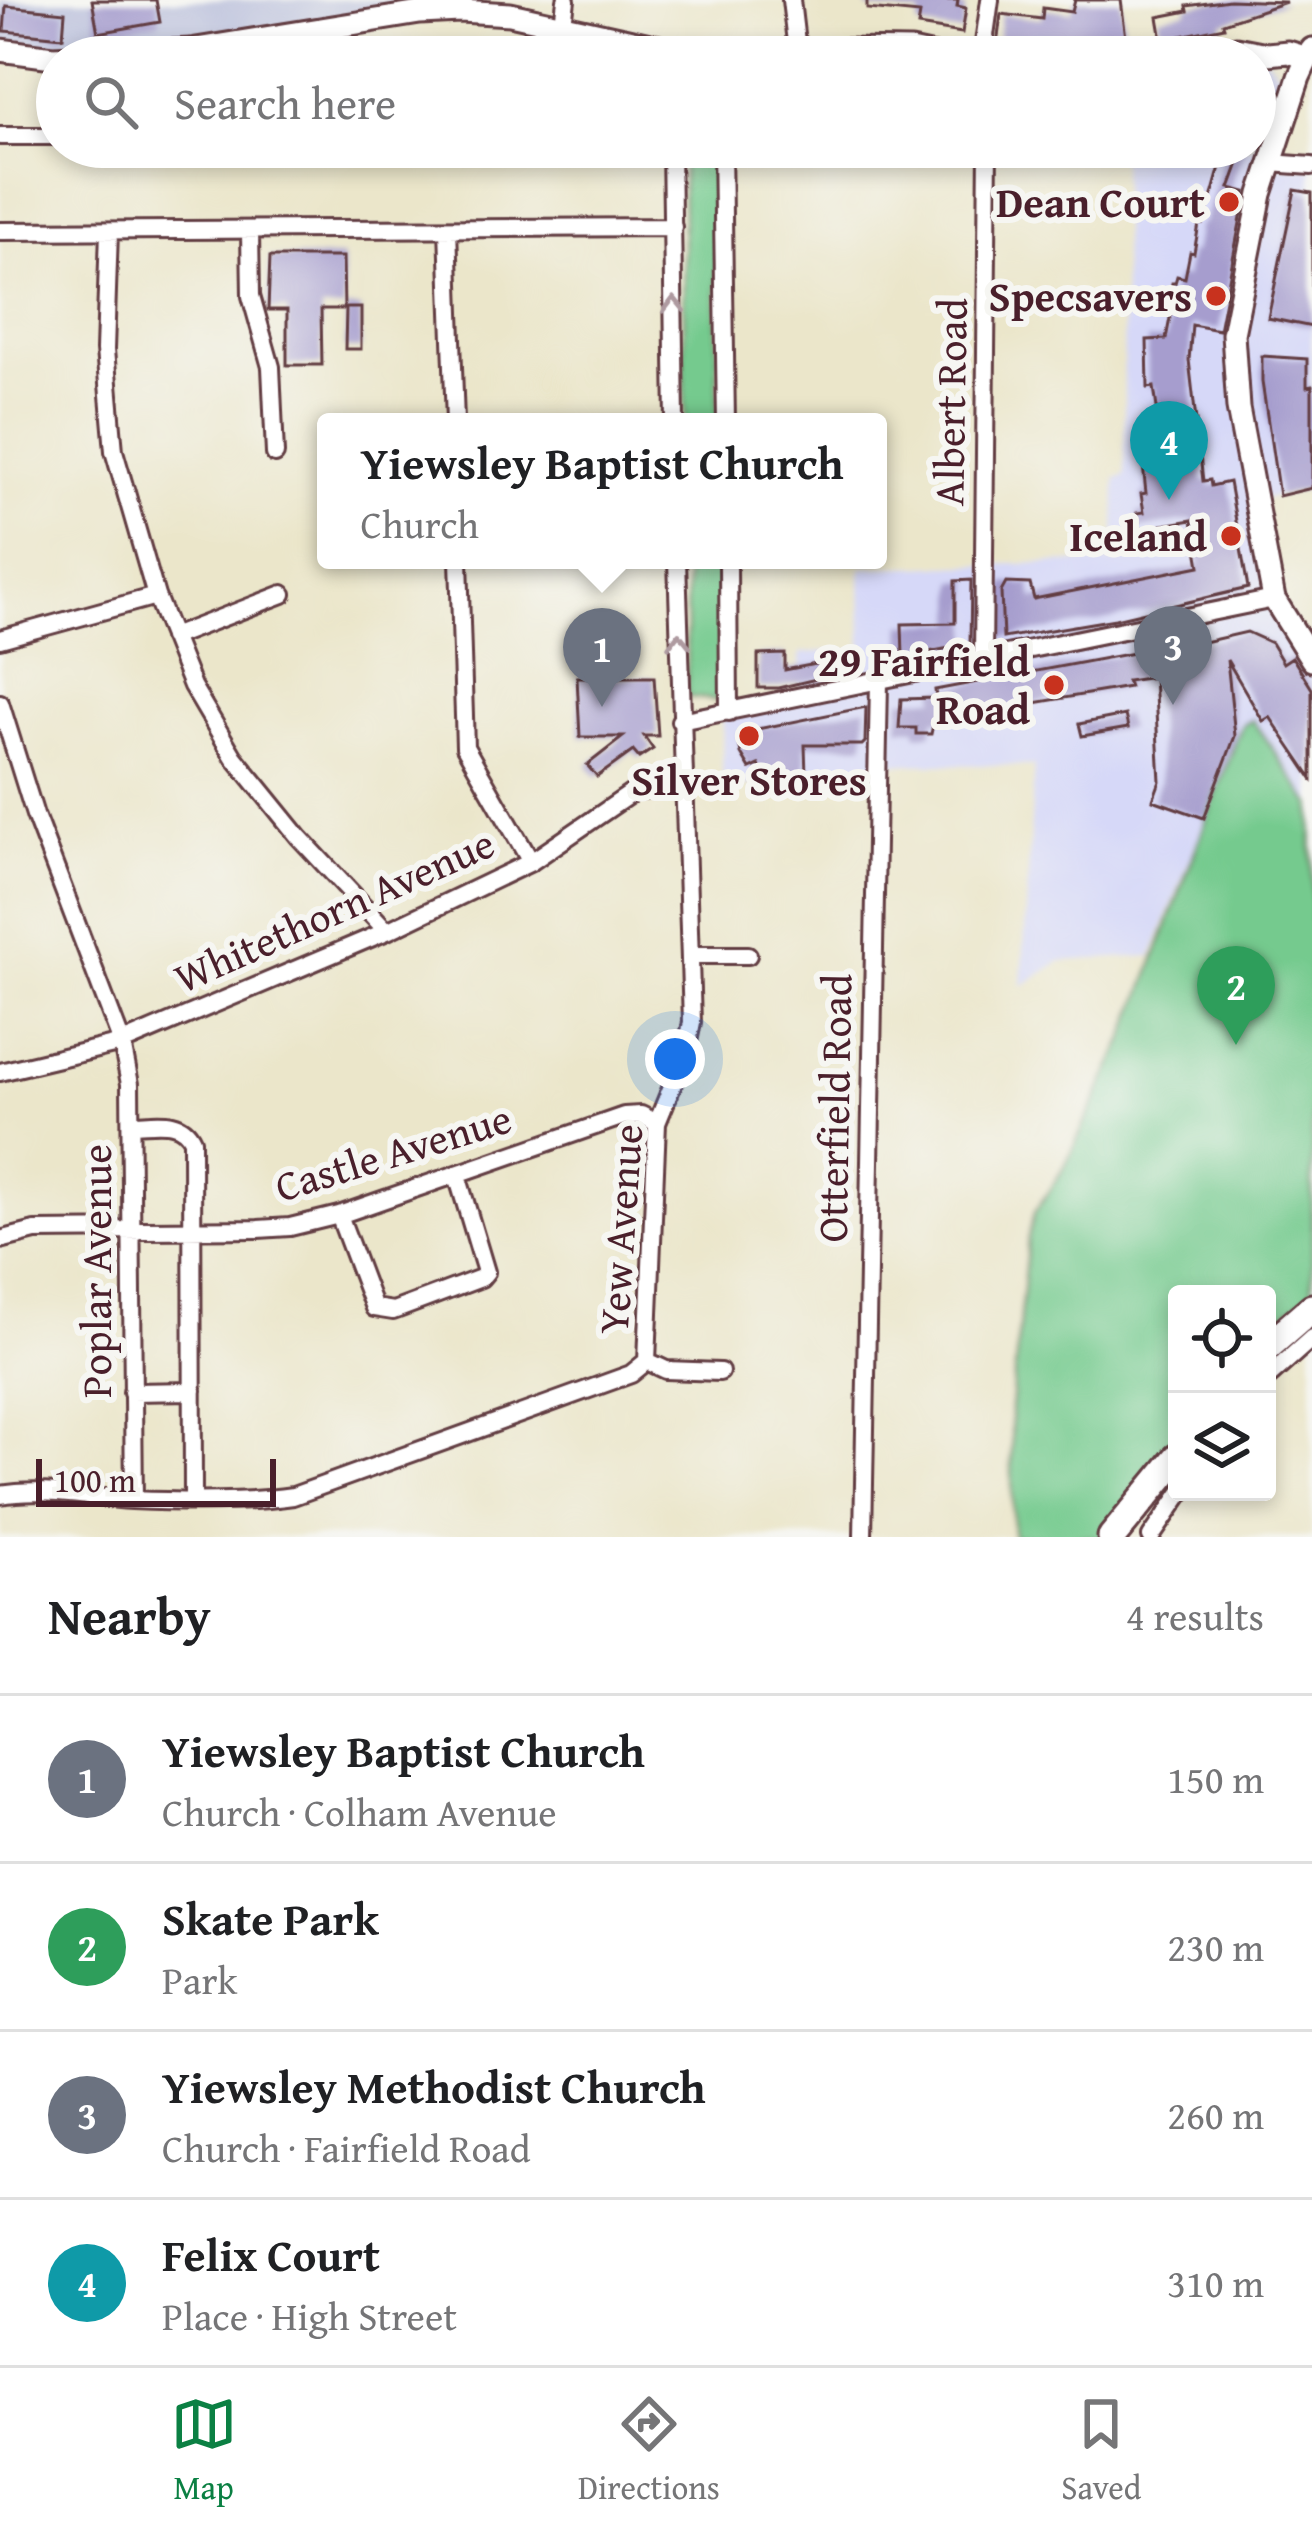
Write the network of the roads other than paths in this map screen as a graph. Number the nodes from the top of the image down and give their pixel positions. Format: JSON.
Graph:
{"nodes":[{"id":1,"x":566,"y":0,"type":"edge"},
{"id":2,"x":791,"y":0,"type":"edge"},
{"id":3,"x":990,"y":0,"type":"edge"},
{"id":4,"x":563,"y":24,"type":"junction"},
{"id":5,"x":277,"y":36,"type":"edge"},
{"id":6,"x":606,"y":36,"type":"edge"},
{"id":7,"x":795,"y":36,"type":"edge"},
{"id":8,"x":985,"y":36,"type":"edge"},
{"id":9,"x":0,"y":50,"type":"edge"},
{"id":10,"x":36,"y":55,"type":"edge"},
{"id":11,"x":1306,"y":61,"type":"edge"},
{"id":12,"x":1276,"y":64,"type":"edge"},
{"id":13,"x":0,"y":136,"type":"edge"},
{"id":14,"x":36,"y":136,"type":"edge"},
{"id":15,"x":1276,"y":147,"type":"edge"},
{"id":16,"x":1276,"y":164,"type":"edge"},
{"id":17,"x":1312,"y":166,"type":"edge"},
{"id":18,"x":672,"y":168,"type":"edge"},
{"id":19,"x":722,"y":168,"type":"edge"},
{"id":20,"x":988,"y":168,"type":"edge"},
{"id":21,"x":1269,"y":168,"type":"edge"},
{"id":22,"x":673,"y":227,"type":"junction"},
{"id":23,"x":448,"y":229,"type":"junction"},
{"id":24,"x":0,"y":230,"type":"edge"},
{"id":25,"x":109,"y":231,"type":"junction"},
{"id":26,"x":250,"y":231,"type":"junction"},
{"id":27,"x":454,"y":413,"type":"edge"},
{"id":28,"x":676,"y":413,"type":"edge"},
{"id":29,"x":726,"y":413,"type":"edge"},
{"id":30,"x":275,"y":454,"type":"dead end"},
{"id":31,"x":459,"y":569,"type":"edge"},
{"id":32,"x":677,"y":569,"type":"edge"},
{"id":33,"x":728,"y":569,"type":"edge"},
{"id":34,"x":283,"y":594,"type":"dead end"},
{"id":35,"x":156,"y":596,"type":"junction"},
{"id":36,"x":1274,"y":599,"type":"junction"},
{"id":37,"x":172,"y":637,"type":"junction"},
{"id":38,"x":0,"y":639,"type":"edge"},
{"id":39,"x":983,"y":659,"type":"junction"},
{"id":40,"x":1312,"y":660,"type":"edge"},
{"id":41,"x":879,"y":681,"type":"junction"},
{"id":42,"x":0,"y":703,"type":"edge"},
{"id":43,"x":729,"y":712,"type":"junction"},
{"id":44,"x":680,"y":721,"type":"junction"},
{"id":45,"x":683,"y":787,"type":"junction"},
{"id":46,"x":531,"y":862,"type":"junction"},
{"id":47,"x":387,"y":931,"type":"junction"},
{"id":48,"x":690,"y":955,"type":"junction"},
{"id":49,"x":748,"y":956,"type":"dead end"},
{"id":50,"x":122,"y":1043,"type":"junction"},
{"id":51,"x":0,"y":1072,"type":"edge"},
{"id":52,"x":657,"y":1123,"type":"junction"},
{"id":53,"x":131,"y":1124,"type":"junction"},
{"id":54,"x":457,"y":1175,"type":"junction"},
{"id":55,"x":339,"y":1215,"type":"junction"},
{"id":56,"x":193,"y":1230,"type":"junction"},
{"id":57,"x":131,"y":1231,"type":"junction"},
{"id":58,"x":0,"y":1240,"type":"edge"},
{"id":59,"x":1312,"y":1308,"type":"edge"},
{"id":60,"x":1312,"y":1338,"type":"edge"},
{"id":61,"x":1276,"y":1339,"type":"edge"},
{"id":62,"x":647,"y":1361,"type":"junction"},
{"id":63,"x":1276,"y":1370,"type":"edge"},
{"id":64,"x":720,"y":1372,"type":"dead end"},
{"id":65,"x":193,"y":1391,"type":"junction"},
{"id":66,"x":132,"y":1392,"type":"junction"},
{"id":67,"x":1168,"y":1469,"type":"edge"},
{"id":68,"x":0,"y":1495,"type":"edge"},
{"id":69,"x":194,"y":1499,"type":"junction"},
{"id":70,"x":134,"y":1500,"type":"junction"},
{"id":71,"x":1176,"y":1501,"type":"edge"},
{"id":72,"x":863,"y":1537,"type":"edge"},
{"id":73,"x":1112,"y":1537,"type":"edge"},
{"id":74,"x":1151,"y":1537,"type":"edge"}],
"edges":[{"from":1,"to":4,"type":"street"},
{"from":2,"to":7,"type":"street"},
{"from":3,"to":8,"type":"street"},
{"from":4,"to":5,"type":"street"},
{"from":4,"to":6,"type":"street"},
{"from":9,"to":10,"type":"street"},
{"from":11,"to":12,"type":"street"},
{"from":11,"to":15,"type":"street"},
{"from":13,"to":14,"type":"street"},
{"from":16,"to":17,"type":"street"},
{"from":18,"to":22,"type":"street"},
{"from":19,"to":29,"type":"street"},
{"from":20,"to":39,"type":"street","name":"Albert Road"},
{"from":21,"to":36,"type":"street"},
{"from":22,"to":23,"type":"street"},
{"from":28,"to":22,"type":"street","one_way":true},
{"from":23,"to":26,"type":"street"},
{"from":23,"to":27,"type":"street"},
{"from":24,"to":25,"type":"street"},
{"from":25,"to":26,"type":"street"},
{"from":25,"to":35,"type":"street"},
{"from":26,"to":30,"type":"street"},
{"from":31,"to":46,"type":"street"},
{"from":44,"to":32,"type":"street","name":"Yew Avenue","one_way":true},
{"from":33,"to":43,"type":"street"},
{"from":34,"to":37,"type":"street"},
{"from":35,"to":37,"type":"street"},
{"from":35,"to":38,"type":"street"},
{"from":36,"to":39,"type":"street"},
{"from":36,"to":40,"type":"street"},
{"from":37,"to":47,"type":"street"},
{"from":39,"to":41,"type":"street"},
{"from":41,"to":43,"type":"street"},
{"from":41,"to":72,"type":"street","name":"Otterfield Road"},
{"from":42,"to":50,"type":"street","name":"Poplar Avenue"},
{"from":43,"to":44,"type":"street"},
{"from":44,"to":45,"type":"street","name":"Yew Avenue"},
{"from":45,"to":46,"type":"street","name":"Whitethorn Avenue"},
{"from":45,"to":48,"type":"street","name":"Yew Avenue"},
{"from":46,"to":47,"type":"street","name":"Whitethorn Avenue"},
{"from":47,"to":50,"type":"street","name":"Whitethorn Avenue"},
{"from":48,"to":49,"type":"street"},
{"from":48,"to":52,"type":"street","name":"Yew Avenue"},
{"from":50,"to":51,"type":"street","name":"Whitethorn Avenue"},
{"from":50,"to":53,"type":"street","name":"Poplar Avenue"},
{"from":52,"to":54,"type":"street","name":"Castle Avenue"},
{"from":52,"to":62,"type":"street","name":"Yew Avenue"},
{"from":53,"to":56,"type":"street"},
{"from":53,"to":57,"type":"street","name":"Poplar Avenue"},
{"from":54,"to":55,"type":"street","name":"Castle Avenue"},
{"from":54,"to":55,"type":"street"},
{"from":55,"to":56,"type":"street","name":"Castle Avenue"},
{"from":56,"to":57,"type":"street","name":"Castle Avenue"},
{"from":56,"to":65,"type":"street"},
{"from":57,"to":58,"type":"street","name":"Castle Avenue"},
{"from":57,"to":66,"type":"street","name":"Poplar Avenue"},
{"from":59,"to":61,"type":"main road"},
{"from":60,"to":63,"type":"street"},
{"from":62,"to":64,"type":"street"},
{"from":62,"to":69,"type":"street","name":"Yew Avenue"},
{"from":65,"to":66,"type":"street"},
{"from":65,"to":69,"type":"street"},
{"from":66,"to":70,"type":"street","name":"Poplar Avenue"},
{"from":67,"to":73,"type":"main road"},
{"from":68,"to":70,"type":"street","name":"Yew Avenue"},
{"from":69,"to":70,"type":"street","name":"Yew Avenue"},
{"from":71,"to":74,"type":"street"}]}
